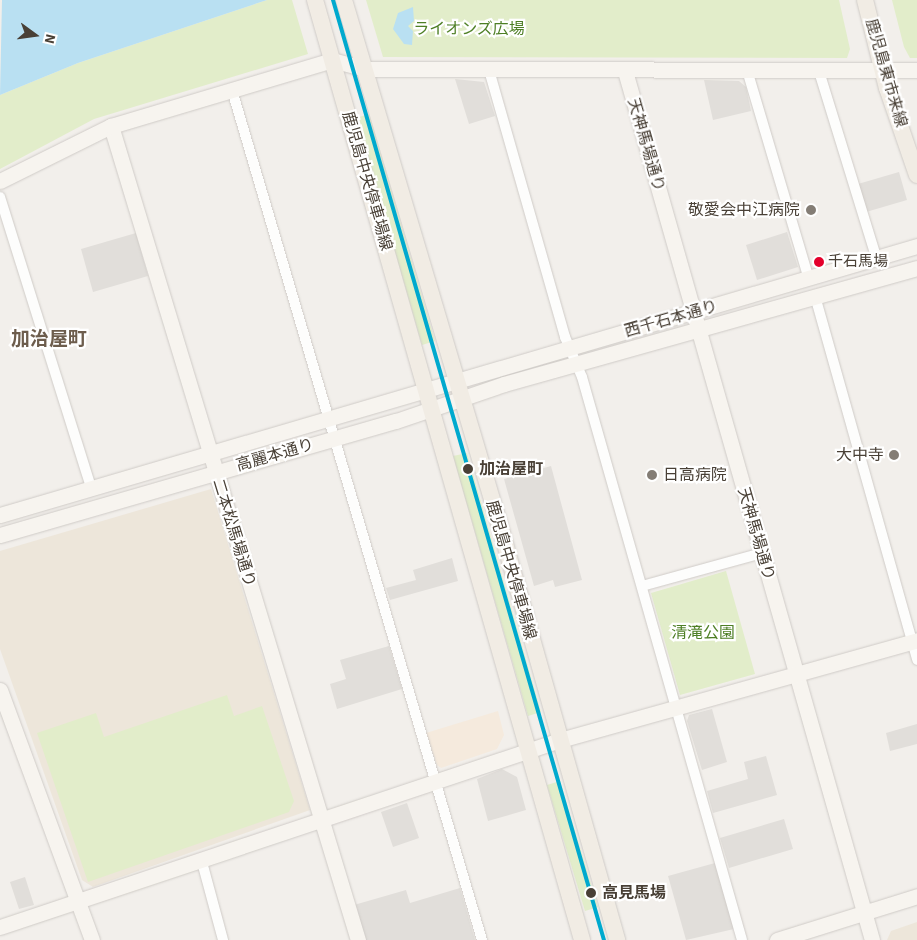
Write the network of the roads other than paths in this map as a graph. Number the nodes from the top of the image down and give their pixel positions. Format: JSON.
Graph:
{"nodes":[{"id":1,"x":315,"y":0,"type":"edge"},
{"id":2,"x":344,"y":0,"type":"edge"},
{"id":3,"x":865,"y":0,"type":"edge"},
{"id":4,"x":332,"y":60,"type":"junction"},
{"id":5,"x":818,"y":68,"type":"junction"},
{"id":6,"x":365,"y":69,"type":"junction"},
{"id":7,"x":882,"y":69,"type":"junction"},
{"id":8,"x":489,"y":70,"type":"junction"},
{"id":9,"x":625,"y":70,"type":"junction"},
{"id":10,"x":748,"y":70,"type":"junction"},
{"id":11,"x":917,"y":70,"type":"edge"},
{"id":12,"x":232,"y":90,"type":"junction"},
{"id":13,"x":111,"y":126,"type":"junction"},
{"id":14,"x":917,"y":175,"type":"edge"},
{"id":15,"x":0,"y":181,"type":"edge"},
{"id":16,"x":0,"y":197,"type":"edge"},
{"id":17,"x":917,"y":246,"type":"edge"},
{"id":18,"x":876,"y":258,"type":"junction"},
{"id":19,"x":917,"y":268,"type":"edge"},
{"id":20,"x":809,"y":279,"type":"junction"},
{"id":21,"x":815,"y":296,"type":"junction"},
{"id":22,"x":693,"y":312,"type":"junction"},
{"id":23,"x":698,"y":329,"type":"junction"},
{"id":24,"x":570,"y":347,"type":"junction"},
{"id":25,"x":577,"y":364,"type":"junction"},
{"id":26,"x":456,"y":381,"type":"junction"},
{"id":27,"x":425,"y":390,"type":"junction"},
{"id":28,"x":462,"y":398,"type":"junction"},
{"id":29,"x":430,"y":409,"type":"junction"},
{"id":30,"x":330,"y":419,"type":"junction"},
{"id":31,"x":335,"y":438,"type":"junction"},
{"id":32,"x":210,"y":452,"type":"junction"},
{"id":33,"x":216,"y":472,"type":"junction"},
{"id":34,"x":91,"y":487,"type":"junction"},
{"id":35,"x":0,"y":515,"type":"edge"},
{"id":36,"x":0,"y":535,"type":"edge"},
{"id":37,"x":762,"y":553,"type":"junction"},
{"id":38,"x":642,"y":586,"type":"junction"},
{"id":39,"x":914,"y":641,"type":"edge"},
{"id":40,"x":917,"y":660,"type":"edge"},
{"id":41,"x":795,"y":675,"type":"junction"},
{"id":42,"x":0,"y":690,"type":"edge"},
{"id":43,"x":676,"y":708,"type":"junction"},
{"id":44,"x":560,"y":740,"type":"junction"},
{"id":45,"x":529,"y":751,"type":"junction"},
{"id":46,"x":436,"y":781,"type":"junction"},
{"id":47,"x":321,"y":820,"type":"junction"},
{"id":48,"x":202,"y":862,"type":"junction"},
{"id":49,"x":917,"y":896,"type":"edge"},
{"id":50,"x":78,"y":901,"type":"junction"},
{"id":51,"x":864,"y":912,"type":"junction"},
{"id":52,"x":0,"y":927,"type":"edge"},
{"id":53,"x":92,"y":940,"type":"edge"},
{"id":54,"x":223,"y":940,"type":"edge"},
{"id":55,"x":358,"y":940,"type":"edge"},
{"id":56,"x":482,"y":940,"type":"edge"},
{"id":57,"x":582,"y":940,"type":"edge"},
{"id":58,"x":617,"y":940,"type":"edge"},
{"id":59,"x":742,"y":940,"type":"edge"},
{"id":60,"x":777,"y":940,"type":"edge"},
{"id":61,"x":872,"y":940,"type":"edge"}],
"edges":[{"from":1,"to":4,"type":"main road","name":"鹿児島中央停車場線"},
{"from":2,"to":6,"type":"main road","name":"鹿児島中央停車場線"},
{"from":3,"to":7,"type":"main road","name":"鹿児島東市来線"},
{"from":4,"to":6,"type":"street"},
{"from":4,"to":12,"type":"street"},
{"from":4,"to":27,"type":"main road","name":"鹿児島中央停車場線"},
{"from":5,"to":7,"type":"street"},
{"from":5,"to":10,"type":"street"},
{"from":5,"to":18,"type":"street"},
{"from":6,"to":8,"type":"street"},
{"from":6,"to":26,"type":"main road","name":"鹿児島中央停車場線"},
{"from":7,"to":11,"type":"street"},
{"from":7,"to":14,"type":"main road","name":"鹿児島東市来線"},
{"from":8,"to":9,"type":"street"},
{"from":8,"to":24,"type":"street"},
{"from":9,"to":10,"type":"street"},
{"from":9,"to":22,"type":"street","name":"天神馬場通り"},
{"from":10,"to":20,"type":"street"},
{"from":12,"to":13,"type":"street"},
{"from":12,"to":30,"type":"street"},
{"from":13,"to":15,"type":"street"},
{"from":13,"to":32,"type":"street","name":"二本松馬場通り"},
{"from":16,"to":34,"type":"street"},
{"from":17,"to":18,"type":"street","name":"西千石本通り"},
{"from":18,"to":20,"type":"street","name":"西千石本通り"},
{"from":19,"to":21,"type":"street","name":"西千石本通り"},
{"from":20,"to":22,"type":"street","name":"西千石本通り"},
{"from":21,"to":23,"type":"street","name":"西千石本通り"},
{"from":21,"to":39,"type":"street"},
{"from":22,"to":23,"type":"street","name":"天神馬場通り"},
{"from":22,"to":24,"type":"street","name":"西千石本通り"},
{"from":23,"to":25,"type":"street","name":"西千石本通り"},
{"from":23,"to":37,"type":"street","name":"天神馬場通り"},
{"from":24,"to":25,"type":"street"},
{"from":24,"to":26,"type":"street","name":"西千石本通り"},
{"from":25,"to":28,"type":"street","name":"西千石本通り"},
{"from":25,"to":38,"type":"street"},
{"from":26,"to":27,"type":"street","name":"西千石本通り"},
{"from":26,"to":28,"type":"main road","name":"鹿児島中央停車場線"},
{"from":27,"to":29,"type":"main road","name":"鹿児島中央停車場線"},
{"from":27,"to":30,"type":"street","name":"高麗本通り"},
{"from":28,"to":29,"type":"street","name":"高麗本通り"},
{"from":28,"to":44,"type":"main road","name":"鹿児島中央停車場線"},
{"from":29,"to":31,"type":"street","name":"高麗本通り"},
{"from":29,"to":45,"type":"main road","name":"鹿児島中央停車場線"},
{"from":30,"to":31,"type":"street"},
{"from":30,"to":32,"type":"street","name":"高麗本通り"},
{"from":31,"to":33,"type":"street","name":"高麗本通り"},
{"from":31,"to":46,"type":"street"},
{"from":32,"to":33,"type":"street","name":"二本松馬場通り"},
{"from":32,"to":34,"type":"street","name":"高麗本通り"},
{"from":33,"to":36,"type":"street","name":"高麗本通り"},
{"from":33,"to":47,"type":"street","name":"二本松馬場通り"},
{"from":34,"to":35,"type":"street","name":"高麗本通り"},
{"from":37,"to":38,"type":"street"},
{"from":37,"to":41,"type":"street","name":"天神馬場通り"},
{"from":38,"to":43,"type":"street"},
{"from":39,"to":40,"type":"street"},
{"from":39,"to":41,"type":"street"},
{"from":41,"to":43,"type":"street"},
{"from":41,"to":51,"type":"street","name":"天神馬場通り"},
{"from":42,"to":50,"type":"street"},
{"from":43,"to":44,"type":"street"},
{"from":43,"to":59,"type":"street"},
{"from":44,"to":45,"type":"street"},
{"from":44,"to":58,"type":"main road","name":"鹿児島中央停車場線"},
{"from":45,"to":46,"type":"street"},
{"from":45,"to":57,"type":"main road","name":"鹿児島中央停車場線"},
{"from":46,"to":47,"type":"street"},
{"from":46,"to":56,"type":"street"},
{"from":47,"to":48,"type":"street"},
{"from":47,"to":55,"type":"street","name":"二本松馬場通り"},
{"from":48,"to":50,"type":"street"},
{"from":48,"to":54,"type":"street"},
{"from":49,"to":51,"type":"street"},
{"from":50,"to":52,"type":"street"},
{"from":50,"to":53,"type":"street"},
{"from":51,"to":60,"type":"street"},
{"from":51,"to":61,"type":"street","name":"天神馬場通り"}]}
